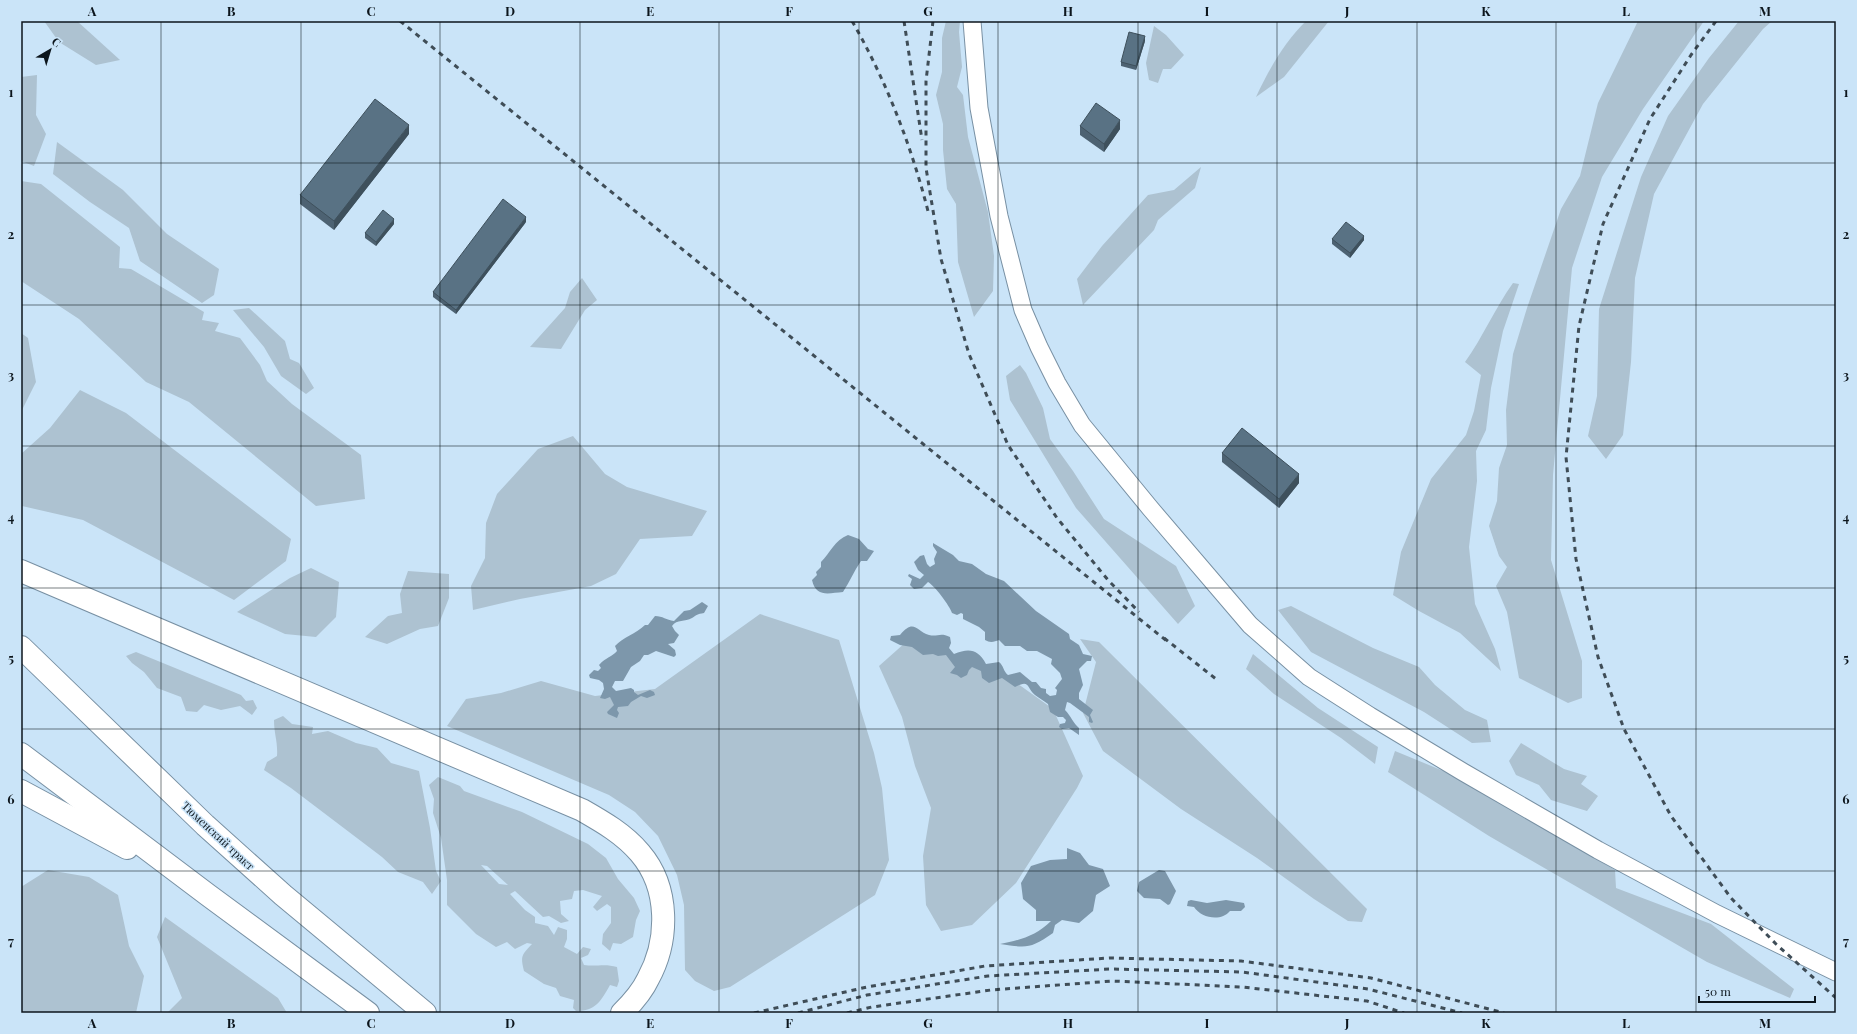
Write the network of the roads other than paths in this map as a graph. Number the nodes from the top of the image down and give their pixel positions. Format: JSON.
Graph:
{"nodes":[{"id":1,"x":972,"y":21,"type":"edge"},
{"id":2,"x":21,"y":571,"type":"edge"},
{"id":3,"x":21,"y":647,"type":"edge"},
{"id":4,"x":21,"y":652,"type":"edge"},
{"id":5,"x":59,"y":684,"type":"junction"},
{"id":6,"x":21,"y":754,"type":"edge"},
{"id":7,"x":21,"y":791,"type":"edge"},
{"id":8,"x":208,"y":895,"type":"junction"},
{"id":9,"x":1836,"y":972,"type":"edge"},
{"id":10,"x":368,"y":1013,"type":"edge"},
{"id":11,"x":425,"y":1013,"type":"edge"},
{"id":12,"x":622,"y":1013,"type":"edge"}],
"edges":[{"from":1,"to":9,"type":"street"},
{"from":2,"to":12,"type":"main road"},
{"from":3,"to":5,"type":"main road","name":"Тюменский тракт"},
{"from":4,"to":5,"type":"main road"},
{"from":5,"to":11,"type":"main road","name":"Тюменский тракт"},
{"from":6,"to":8,"type":"main road"},
{"from":7,"to":8,"type":"main road"},
{"from":8,"to":10,"type":"main road"}]}
